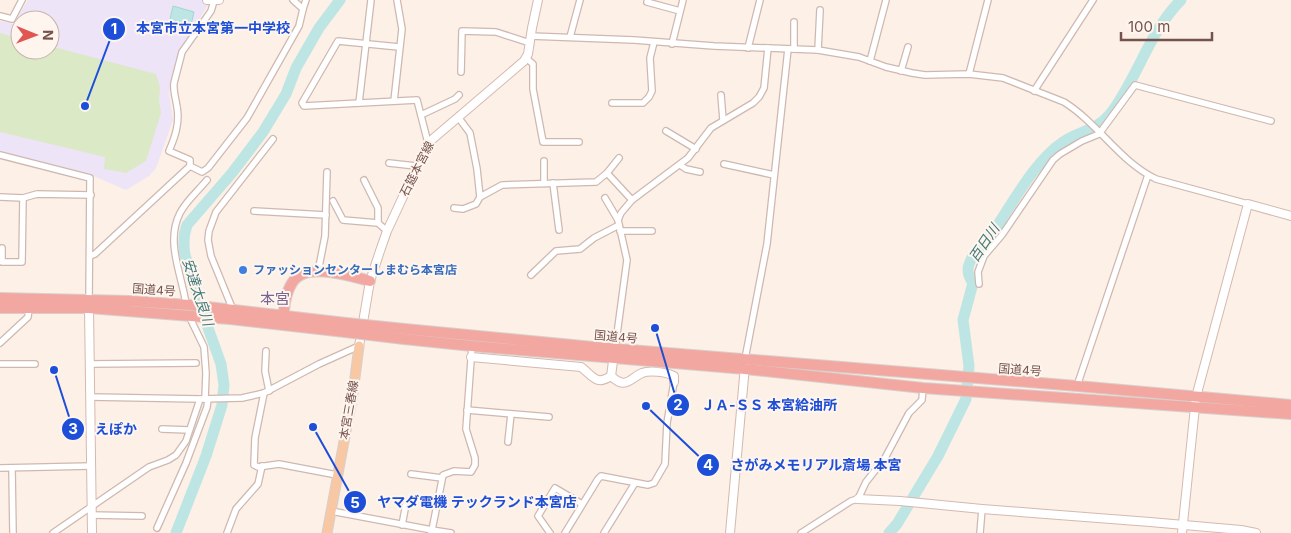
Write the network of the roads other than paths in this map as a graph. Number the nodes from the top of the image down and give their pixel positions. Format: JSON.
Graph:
{"nodes":[{"id":1,"x":22,"y":0,"type":"edge"},
{"id":2,"x":213,"y":0,"type":"edge"},
{"id":3,"x":293,"y":0,"type":"edge"},
{"id":4,"x":306,"y":0,"type":"edge"},
{"id":5,"x":371,"y":0,"type":"edge"},
{"id":6,"x":397,"y":0,"type":"edge"},
{"id":7,"x":538,"y":0,"type":"edge"},
{"id":8,"x":580,"y":0,"type":"edge"},
{"id":9,"x":683,"y":0,"type":"edge"},
{"id":10,"x":760,"y":0,"type":"edge"},
{"id":11,"x":886,"y":0,"type":"edge"},
{"id":12,"x":988,"y":0,"type":"edge"},
{"id":13,"x":1093,"y":0,"type":"edge"},
{"id":14,"x":647,"y":2,"type":"dead end"},
{"id":15,"x":303,"y":9,"type":"junction"},
{"id":16,"x":820,"y":10,"type":"dead end"},
{"id":17,"x":680,"y":11,"type":"junction"},
{"id":18,"x":0,"y":16,"type":"edge"},
{"id":19,"x":794,"y":22,"type":"dead end"},
{"id":20,"x":570,"y":38,"type":"junction"},
{"id":21,"x":530,"y":39,"type":"junction"},
{"id":22,"x":654,"y":42,"type":"junction"},
{"id":23,"x":366,"y":44,"type":"junction"},
{"id":24,"x":672,"y":44,"type":"junction"},
{"id":25,"x":399,"y":47,"type":"junction"},
{"id":26,"x":908,"y":47,"type":"dead end"},
{"id":27,"x":748,"y":48,"type":"junction"},
{"id":28,"x":768,"y":48,"type":"junction"},
{"id":29,"x":791,"y":49,"type":"junction"},
{"id":30,"x":818,"y":50,"type":"junction"},
{"id":31,"x":526,"y":58,"type":"junction"},
{"id":32,"x":870,"y":61,"type":"junction"},
{"id":33,"x":901,"y":71,"type":"junction"},
{"id":34,"x":461,"y":72,"type":"dead end"},
{"id":35,"x":969,"y":74,"type":"junction"},
{"id":36,"x":1034,"y":92,"type":"junction"},
{"id":37,"x":458,"y":95,"type":"dead end"},
{"id":38,"x":721,"y":95,"type":"dead end"},
{"id":39,"x":394,"y":101,"type":"junction"},
{"id":40,"x":359,"y":103,"type":"junction"},
{"id":41,"x":612,"y":103,"type":"dead end"},
{"id":42,"x":422,"y":115,"type":"junction"},
{"id":43,"x":458,"y":117,"type":"junction"},
{"id":44,"x":723,"y":120,"type":"junction"},
{"id":45,"x":1271,"y":121,"type":"dead end"},
{"id":46,"x":666,"y":131,"type":"dead end"},
{"id":47,"x":1099,"y":133,"type":"junction"},
{"id":48,"x":273,"y":139,"type":"dead end"},
{"id":49,"x":579,"y":142,"type":"dead end"},
{"id":50,"x":428,"y":143,"type":"junction"},
{"id":51,"x":696,"y":149,"type":"junction"},
{"id":52,"x":0,"y":155,"type":"edge"},
{"id":53,"x":619,"y":158,"type":"dead end"},
{"id":54,"x":544,"y":161,"type":"dead end"},
{"id":55,"x":389,"y":164,"type":"dead end"},
{"id":56,"x":724,"y":164,"type":"dead end"},
{"id":57,"x":680,"y":165,"type":"junction"},
{"id":58,"x":190,"y":166,"type":"junction"},
{"id":59,"x":416,"y":166,"type":"junction"},
{"id":60,"x":327,"y":172,"type":"dead end"},
{"id":61,"x":700,"y":172,"type":"dead end"},
{"id":62,"x":607,"y":173,"type":"junction"},
{"id":63,"x":774,"y":175,"type":"junction"},
{"id":64,"x":1148,"y":175,"type":"junction"},
{"id":65,"x":207,"y":180,"type":"dead end"},
{"id":66,"x":364,"y":180,"type":"dead end"},
{"id":67,"x":544,"y":182,"type":"junction"},
{"id":68,"x":553,"y":182,"type":"junction"},
{"id":69,"x":90,"y":195,"type":"junction"},
{"id":70,"x":480,"y":197,"type":"junction"},
{"id":71,"x":0,"y":198,"type":"edge"},
{"id":72,"x":23,"y":198,"type":"junction"},
{"id":73,"x":604,"y":198,"type":"dead end"},
{"id":74,"x":632,"y":200,"type":"junction"},
{"id":75,"x":333,"y":201,"type":"dead end"},
{"id":76,"x":1248,"y":204,"type":"junction"},
{"id":77,"x":454,"y":208,"type":"dead end"},
{"id":78,"x":254,"y":211,"type":"dead end"},
{"id":79,"x":326,"y":215,"type":"junction"},
{"id":80,"x":1291,"y":216,"type":"edge"},
{"id":81,"x":378,"y":223,"type":"junction"},
{"id":82,"x":619,"y":225,"type":"junction"},
{"id":83,"x":559,"y":230,"type":"dead end"},
{"id":84,"x":387,"y":231,"type":"junction"},
{"id":85,"x":652,"y":231,"type":"dead end"},
{"id":86,"x":2,"y":248,"type":"dead end"},
{"id":87,"x":90,"y":256,"type":"junction"},
{"id":88,"x":318,"y":272,"type":"junction"},
{"id":89,"x":531,"y":275,"type":"dead end"},
{"id":90,"x":370,"y":281,"type":"junction"},
{"id":91,"x":979,"y":284,"type":"dead end"},
{"id":92,"x":0,"y":298,"type":"edge"},
{"id":93,"x":89,"y":304,"type":"junction"},
{"id":94,"x":188,"y":305,"type":"junction"},
{"id":95,"x":0,"y":308,"type":"edge"},
{"id":96,"x":29,"y":308,"type":"junction"},
{"id":97,"x":231,"y":313,"type":"junction"},
{"id":98,"x":190,"y":316,"type":"junction"},
{"id":99,"x":283,"y":320,"type":"junction"},
{"id":100,"x":404,"y":334,"type":"junction"},
{"id":101,"x":0,"y":343,"type":"edge"},
{"id":102,"x":359,"y":346,"type":"junction"},
{"id":103,"x":472,"y":346,"type":"junction"},
{"id":104,"x":266,"y":351,"type":"dead end"},
{"id":105,"x":614,"y":354,"type":"junction"},
{"id":106,"x":471,"y":358,"type":"junction"},
{"id":107,"x":196,"y":363,"type":"dead end"},
{"id":108,"x":0,"y":364,"type":"edge"},
{"id":109,"x":35,"y":364,"type":"dead end"},
{"id":110,"x":90,"y":364,"type":"junction"},
{"id":111,"x":745,"y":364,"type":"junction"},
{"id":112,"x":611,"y":376,"type":"junction"},
{"id":113,"x":674,"y":382,"type":"joint"},
{"id":114,"x":1077,"y":386,"type":"junction"},
{"id":115,"x":923,"y":388,"type":"junction"},
{"id":116,"x":266,"y":392,"type":"junction"},
{"id":117,"x":90,"y":397,"type":"junction"},
{"id":118,"x":206,"y":399,"type":"junction"},
{"id":119,"x":1195,"y":401,"type":"junction"},
{"id":120,"x":1291,"y":406,"type":"edge"},
{"id":121,"x":467,"y":410,"type":"junction"},
{"id":122,"x":510,"y":414,"type":"junction"},
{"id":123,"x":1291,"y":414,"type":"edge"},
{"id":124,"x":550,"y":417,"type":"dead end"},
{"id":125,"x":162,"y":429,"type":"dead end"},
{"id":126,"x":189,"y":430,"type":"junction"},
{"id":127,"x":508,"y":442,"type":"dead end"},
{"id":128,"x":91,"y":466,"type":"junction"},
{"id":129,"x":262,"y":466,"type":"junction"},
{"id":130,"x":0,"y":468,"type":"edge"},
{"id":131,"x":12,"y":468,"type":"junction"},
{"id":132,"x":411,"y":474,"type":"dead end"},
{"id":133,"x":337,"y":475,"type":"junction"},
{"id":134,"x":442,"y":478,"type":"junction"},
{"id":135,"x":635,"y":483,"type":"junction"},
{"id":136,"x":858,"y":499,"type":"junction"},
{"id":137,"x":406,"y":504,"type":"dead end"},
{"id":138,"x":582,"y":504,"type":"junction"},
{"id":139,"x":91,"y":506,"type":"junction"},
{"id":140,"x":982,"y":509,"type":"junction"},
{"id":141,"x":331,"y":511,"type":"junction"},
{"id":142,"x":91,"y":515,"type":"junction"},
{"id":143,"x":142,"y":516,"type":"dead end"},
{"id":144,"x":402,"y":525,"type":"junction"},
{"id":145,"x":157,"y":528,"type":"dead end"},
{"id":146,"x":1182,"y":529,"type":"edge"},
{"id":147,"x":432,"y":531,"type":"edge"},
{"id":148,"x":13,"y":533,"type":"edge"},
{"id":149,"x":53,"y":533,"type":"edge"},
{"id":150,"x":92,"y":533,"type":"edge"},
{"id":151,"x":227,"y":533,"type":"edge"},
{"id":152,"x":327,"y":533,"type":"edge"},
{"id":153,"x":451,"y":533,"type":"edge"},
{"id":154,"x":550,"y":533,"type":"edge"},
{"id":155,"x":565,"y":533,"type":"edge"},
{"id":156,"x":604,"y":533,"type":"edge"},
{"id":157,"x":730,"y":533,"type":"edge"},
{"id":158,"x":801,"y":533,"type":"edge"},
{"id":159,"x":980,"y":533,"type":"edge"},
{"id":160,"x":1256,"y":533,"type":"edge"}],
"edges":[{"from":1,"to":18,"type":"street"},
{"from":2,"to":58,"type":"street"},
{"from":3,"to":15,"type":"street"},
{"from":4,"to":15,"type":"street"},
{"from":5,"to":23,"type":"street"},
{"from":6,"to":25,"type":"street"},
{"from":7,"to":21,"type":"street"},
{"from":8,"to":20,"type":"street"},
{"from":9,"to":17,"type":"street"},
{"from":10,"to":27,"type":"street"},
{"from":11,"to":32,"type":"street"},
{"from":12,"to":35,"type":"street"},
{"from":13,"to":36,"type":"street"},
{"from":14,"to":17,"type":"street"},
{"from":15,"to":58,"type":"street"},
{"from":16,"to":30,"type":"street"},
{"from":17,"to":24,"type":"street"},
{"from":19,"to":29,"type":"street"},
{"from":20,"to":21,"type":"street"},
{"from":20,"to":22,"type":"street"},
{"from":21,"to":31,"type":"street"},
{"from":21,"to":34,"type":"street"},
{"from":22,"to":24,"type":"street"},
{"from":22,"to":41,"type":"street"},
{"from":23,"to":25,"type":"street"},
{"from":23,"to":40,"type":"street"},
{"from":23,"to":40,"type":"street"},
{"from":24,"to":27,"type":"street"},
{"from":25,"to":39,"type":"street"},
{"from":26,"to":33,"type":"street"},
{"from":27,"to":28,"type":"street"},
{"from":28,"to":29,"type":"street"},
{"from":28,"to":44,"type":"street"},
{"from":29,"to":30,"type":"street"},
{"from":29,"to":63,"type":"street"},
{"from":30,"to":32,"type":"street"},
{"from":31,"to":43,"type":"street","name":"石筵本宮線"},
{"from":31,"to":49,"type":"street"},
{"from":32,"to":33,"type":"street"},
{"from":33,"to":35,"type":"street"},
{"from":35,"to":36,"type":"street"},
{"from":36,"to":47,"type":"street"},
{"from":37,"to":42,"type":"street"},
{"from":38,"to":44,"type":"street"},
{"from":39,"to":40,"type":"street"},
{"from":39,"to":42,"type":"street"},
{"from":42,"to":50,"type":"street"},
{"from":43,"to":50,"type":"street","name":"石筵本宮線"},
{"from":43,"to":70,"type":"street"},
{"from":44,"to":51,"type":"street"},
{"from":45,"to":47,"type":"street"},
{"from":46,"to":51,"type":"street"},
{"from":47,"to":64,"type":"street"},
{"from":47,"to":91,"type":"street"},
{"from":48,"to":97,"type":"street"},
{"from":50,"to":59,"type":"street","name":"石筵本宮線"},
{"from":51,"to":57,"type":"street"},
{"from":52,"to":69,"type":"street"},
{"from":53,"to":62,"type":"street"},
{"from":54,"to":67,"type":"street"},
{"from":55,"to":59,"type":"street"},
{"from":56,"to":63,"type":"street"},
{"from":57,"to":61,"type":"street"},
{"from":57,"to":74,"type":"street"},
{"from":58,"to":87,"type":"street"},
{"from":59,"to":84,"type":"street","name":"石筵本宮線"},
{"from":60,"to":79,"type":"street"},
{"from":62,"to":68,"type":"street"},
{"from":62,"to":74,"type":"street"},
{"from":63,"to":111,"type":"street"},
{"from":64,"to":76,"type":"street"},
{"from":64,"to":114,"type":"street"},
{"from":65,"to":94,"type":"street"},
{"from":66,"to":81,"type":"street"},
{"from":67,"to":68,"type":"street"},
{"from":67,"to":70,"type":"street"},
{"from":68,"to":83,"type":"street"},
{"from":69,"to":72,"type":"street"},
{"from":69,"to":87,"type":"street"},
{"from":70,"to":77,"type":"street"},
{"from":71,"to":72,"type":"street"},
{"from":72,"to":86,"type":"street"},
{"from":73,"to":82,"type":"street"},
{"from":74,"to":82,"type":"street"},
{"from":75,"to":81,"type":"street"},
{"from":76,"to":80,"type":"street"},
{"from":76,"to":119,"type":"street"},
{"from":78,"to":79,"type":"street"},
{"from":79,"to":88,"type":"street"},
{"from":81,"to":84,"type":"street"},
{"from":82,"to":85,"type":"street"},
{"from":82,"to":89,"type":"street"},
{"from":82,"to":105,"type":"street"},
{"from":84,"to":90,"type":"street","name":"石筵本宮線"},
{"from":87,"to":93,"type":"street"},
{"from":88,"to":90,"type":"highway"},
{"from":88,"to":99,"type":"highway"},
{"from":90,"to":102,"type":"street","name":"石筵本宮線"},
{"from":92,"to":93,"type":"highway","name":"国道4号"},
{"from":93,"to":94,"type":"highway","name":"国道4号"},
{"from":93,"to":96,"type":"highway","name":"国道4号"},
{"from":93,"to":98,"type":"highway","name":"国道4号"},
{"from":93,"to":110,"type":"street"},
{"from":94,"to":97,"type":"highway","name":"国道4号"},
{"from":95,"to":96,"type":"highway","name":"国道4号"},
{"from":96,"to":101,"type":"street"},
{"from":97,"to":98,"type":"highway","name":"国道4号"},
{"from":97,"to":99,"type":"highway","name":"国道4号"},
{"from":98,"to":118,"type":"street"},
{"from":99,"to":100,"type":"highway","name":"国道4号","bridge":true},
{"from":100,"to":103,"type":"highway","name":"国道4号"},
{"from":100,"to":105,"type":"highway","name":"国道4号"},
{"from":102,"to":116,"type":"street"},
{"from":102,"to":133,"type":"main road","name":"本宮三春線"},
{"from":103,"to":105,"type":"highway","name":"国道4号"},
{"from":103,"to":106,"type":"street"},
{"from":104,"to":116,"type":"street"},
{"from":105,"to":111,"type":"highway","name":"国道4号"},
{"from":105,"to":112,"type":"street"},
{"from":106,"to":112,"type":"street"},
{"from":106,"to":121,"type":"street"},
{"from":107,"to":110,"type":"street"},
{"from":108,"to":109,"type":"street"},
{"from":110,"to":117,"type":"street"},
{"from":111,"to":114,"type":"highway","name":"国道4号"},
{"from":111,"to":115,"type":"highway","name":"国道4号"},
{"from":111,"to":157,"type":"street"},
{"from":112,"to":113,"type":"street"},
{"from":113,"to":135,"type":"street"},
{"from":114,"to":119,"type":"highway","name":"国道4号"},
{"from":115,"to":119,"type":"highway","name":"国道4号"},
{"from":115,"to":136,"type":"street"},
{"from":116,"to":118,"type":"street"},
{"from":116,"to":129,"type":"street"},
{"from":117,"to":118,"type":"street"},
{"from":117,"to":128,"type":"street"},
{"from":118,"to":126,"type":"street"},
{"from":118,"to":145,"type":"street"},
{"from":119,"to":120,"type":"highway","name":"国道4号"},
{"from":119,"to":123,"type":"highway","name":"国道4号"},
{"from":119,"to":146,"type":"street"},
{"from":121,"to":122,"type":"street"},
{"from":121,"to":134,"type":"street"},
{"from":122,"to":124,"type":"street"},
{"from":122,"to":127,"type":"street"},
{"from":125,"to":126,"type":"street"},
{"from":126,"to":139,"type":"street"},
{"from":128,"to":131,"type":"street"},
{"from":128,"to":139,"type":"street"},
{"from":129,"to":133,"type":"street"},
{"from":129,"to":151,"type":"street"},
{"from":130,"to":131,"type":"street"},
{"from":131,"to":148,"type":"street"},
{"from":132,"to":134,"type":"street"},
{"from":133,"to":141,"type":"main road","name":"本宮三春線"},
{"from":134,"to":147,"type":"street"},
{"from":135,"to":138,"type":"street"},
{"from":135,"to":156,"type":"street"},
{"from":136,"to":140,"type":"street"},
{"from":136,"to":158,"type":"street"},
{"from":137,"to":144,"type":"street"},
{"from":138,"to":154,"type":"street"},
{"from":138,"to":155,"type":"street"},
{"from":139,"to":142,"type":"street"},
{"from":139,"to":149,"type":"street"},
{"from":140,"to":146,"type":"street"},
{"from":140,"to":159,"type":"street"},
{"from":141,"to":144,"type":"street"},
{"from":141,"to":152,"type":"main road","name":"本宮三春線"},
{"from":142,"to":143,"type":"street"},
{"from":142,"to":150,"type":"street"},
{"from":144,"to":147,"type":"street"},
{"from":146,"to":160,"type":"street"},
{"from":147,"to":153,"type":"street"}]}
